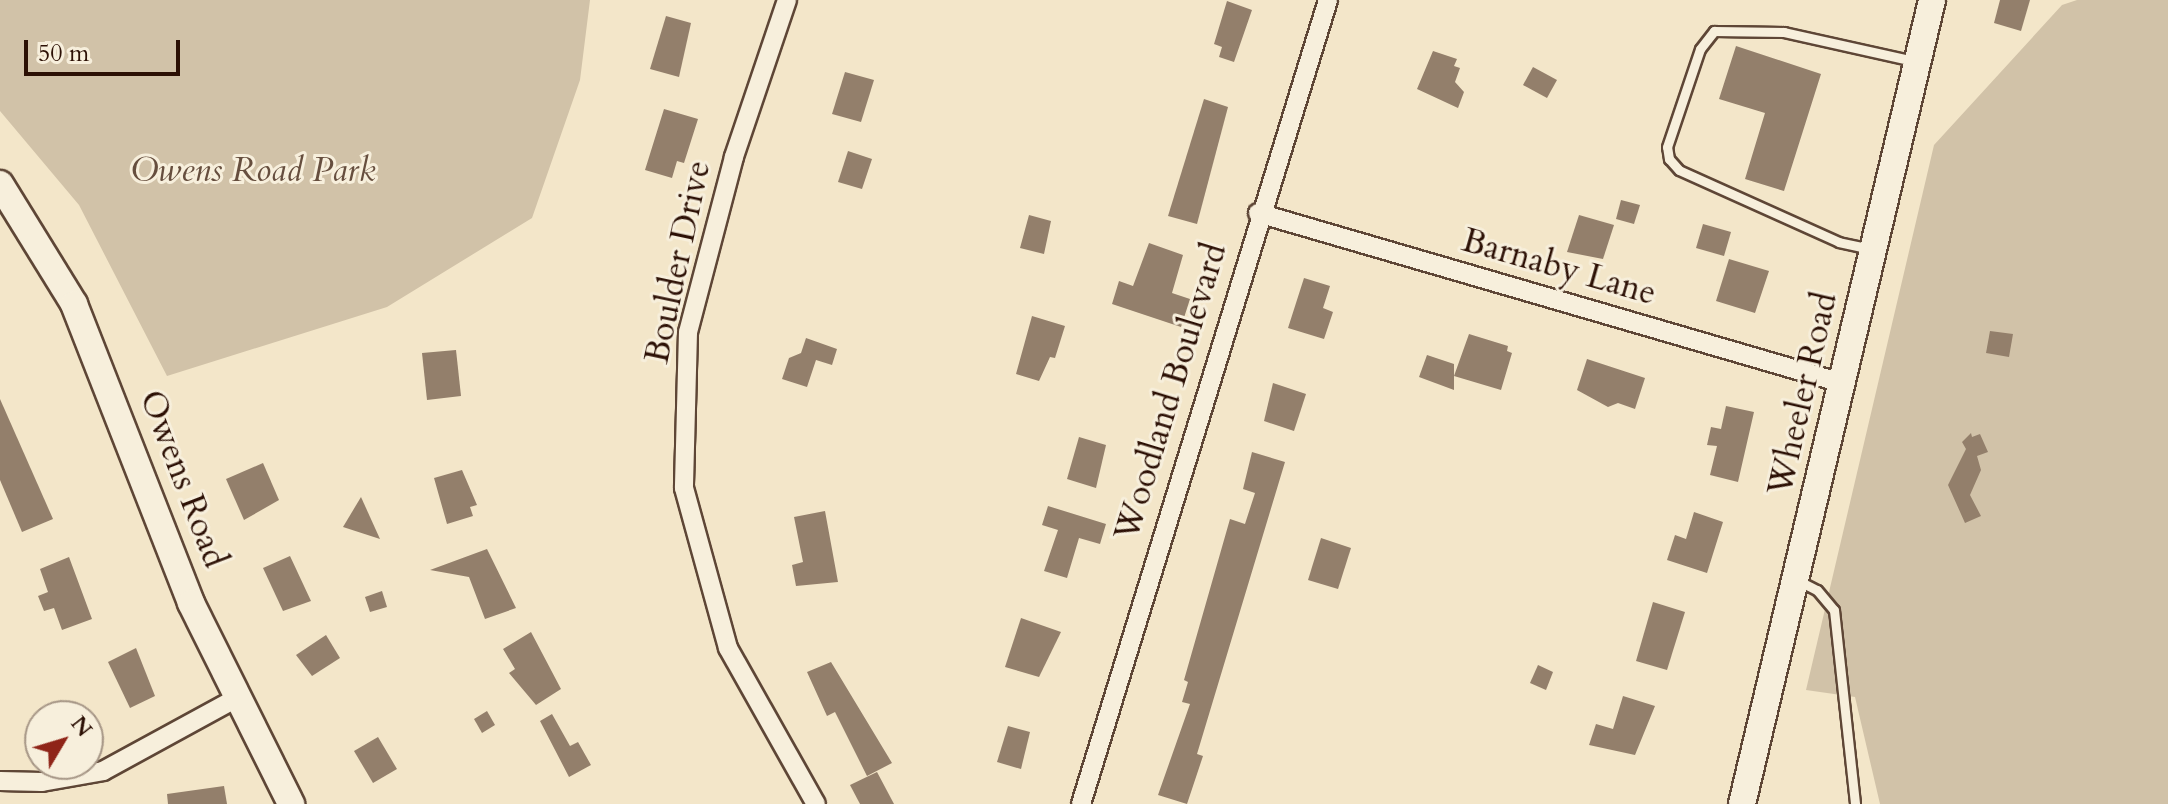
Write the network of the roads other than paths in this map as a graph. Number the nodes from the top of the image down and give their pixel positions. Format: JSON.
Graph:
{"nodes":[{"id":1,"x":787,"y":0,"type":"edge"},
{"id":2,"x":1328,"y":0,"type":"edge"},
{"id":3,"x":1932,"y":0,"type":"edge"},
{"id":4,"x":1917,"y":62,"type":"junction"},
{"id":5,"x":0,"y":184,"type":"edge"},
{"id":6,"x":1258,"y":213,"type":"junction"},
{"id":7,"x":1874,"y":250,"type":"junction"},
{"id":8,"x":1842,"y":383,"type":"junction"},
{"id":9,"x":1797,"y":580,"type":"junction"},
{"id":10,"x":235,"y":699,"type":"junction"},
{"id":11,"x":0,"y":781,"type":"edge"},
{"id":12,"x":291,"y":804,"type":"edge"},
{"id":13,"x":816,"y":804,"type":"edge"},
{"id":14,"x":1081,"y":804,"type":"edge"},
{"id":15,"x":1742,"y":804,"type":"edge"},
{"id":16,"x":1855,"y":804,"type":"edge"}],
"edges":[{"from":1,"to":13,"type":"street","name":"Boulder Drive"},
{"from":2,"to":6,"type":"street","name":"Woodland Boulevard"},
{"from":3,"to":4,"type":"main road","name":"Wheeler Road"},
{"from":4,"to":7,"type":"main road","name":"Wheeler Road"},
{"from":4,"to":7,"type":"lane"},
{"from":5,"to":10,"type":"main road","name":"Owens Road"},
{"from":6,"to":8,"type":"street","name":"Barnaby Lane"},
{"from":6,"to":14,"type":"street","name":"Woodland Boulevard"},
{"from":7,"to":8,"type":"main road","name":"Wheeler Road"},
{"from":8,"to":9,"type":"main road","name":"Wheeler Road"},
{"from":9,"to":15,"type":"main road","name":"Wheeler Road"},
{"from":9,"to":16,"type":"lane"},
{"from":10,"to":11,"type":"street"},
{"from":10,"to":12,"type":"main road","name":"Owens Road"}]}
